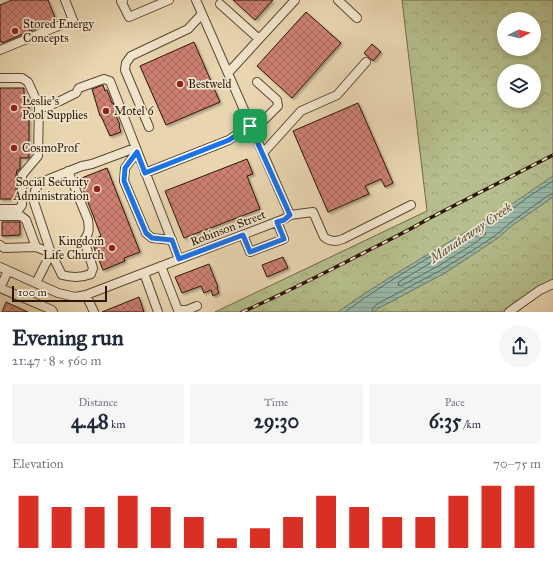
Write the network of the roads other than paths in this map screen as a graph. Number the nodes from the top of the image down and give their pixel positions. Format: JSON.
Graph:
{"nodes":[{"id":1,"x":65,"y":0,"type":"edge"},
{"id":2,"x":123,"y":0,"type":"edge"},
{"id":3,"x":169,"y":0,"type":"edge"},
{"id":4,"x":196,"y":0,"type":"edge"},
{"id":5,"x":295,"y":0,"type":"edge"},
{"id":6,"x":338,"y":0,"type":"edge"},
{"id":7,"x":152,"y":3,"type":"edge"},
{"id":8,"x":220,"y":4,"type":"dead end"},
{"id":9,"x":202,"y":14,"type":"junction"},
{"id":10,"x":357,"y":18,"type":"dead end"},
{"id":11,"x":259,"y":39,"type":"junction"},
{"id":12,"x":0,"y":50,"type":"edge"},
{"id":13,"x":366,"y":62,"type":"dead end"},
{"id":14,"x":228,"y":73,"type":"junction"},
{"id":15,"x":0,"y":78,"type":"edge"},
{"id":16,"x":257,"y":82,"type":"dead end"},
{"id":17,"x":39,"y":106,"type":"junction"},
{"id":18,"x":250,"y":126,"type":"junction"},
{"id":19,"x":149,"y":127,"type":"dead end"},
{"id":20,"x":136,"y":150,"type":"junction"},
{"id":21,"x":263,"y":153,"type":"junction"},
{"id":22,"x":68,"y":171,"type":"junction"},
{"id":23,"x":145,"y":173,"type":"junction"},
{"id":24,"x":411,"y":205,"type":"dead end"},
{"id":25,"x":0,"y":209,"type":"edge"},
{"id":26,"x":290,"y":215,"type":"junction"},
{"id":27,"x":0,"y":216,"type":"edge"},
{"id":28,"x":277,"y":222,"type":"junction"},
{"id":29,"x":243,"y":235,"type":"junction"},
{"id":30,"x":172,"y":240,"type":"junction"},
{"id":31,"x":0,"y":245,"type":"edge"},
{"id":32,"x":36,"y":247,"type":"junction"},
{"id":33,"x":51,"y":253,"type":"junction"},
{"id":34,"x":179,"y":259,"type":"junction"},
{"id":35,"x":161,"y":266,"type":"junction"},
{"id":36,"x":0,"y":267,"type":"edge"},
{"id":37,"x":8,"y":271,"type":"junction"},
{"id":38,"x":144,"y":273,"type":"junction"},
{"id":39,"x":36,"y":283,"type":"junction"},
{"id":40,"x":553,"y":284,"type":"edge"},
{"id":41,"x":0,"y":288,"type":"edge"},
{"id":42,"x":86,"y":294,"type":"junction"},
{"id":43,"x":197,"y":306,"type":"dead end"},
{"id":44,"x":53,"y":312,"type":"edge"},
{"id":45,"x":94,"y":312,"type":"edge"},
{"id":46,"x":158,"y":312,"type":"edge"},
{"id":47,"x":509,"y":312,"type":"edge"}],
"edges":[{"from":1,"to":12,"type":"street"},
{"from":2,"to":7,"type":"street"},
{"from":3,"to":7,"type":"street"},
{"from":4,"to":9,"type":"street"},
{"from":5,"to":11,"type":"street"},
{"from":6,"to":10,"type":"street"},
{"from":8,"to":11,"type":"street"},
{"from":9,"to":14,"type":"street"},
{"from":9,"to":19,"type":"street"},
{"from":11,"to":14,"type":"street"},
{"from":13,"to":21,"type":"street"},
{"from":14,"to":18,"type":"street"},
{"from":15,"to":17,"type":"street"},
{"from":16,"to":18,"type":"street"},
{"from":17,"to":20,"type":"street"},
{"from":17,"to":25,"type":"street"},
{"from":18,"to":21,"type":"street"},
{"from":18,"to":23,"type":"street"},
{"from":20,"to":22,"type":"street"},
{"from":20,"to":23,"type":"street"},
{"from":20,"to":30,"type":"street"},
{"from":21,"to":26,"type":"street"},
{"from":22,"to":33,"type":"street"},
{"from":22,"to":33,"type":"street"},
{"from":23,"to":30,"type":"street"},
{"from":24,"to":26,"type":"street"},
{"from":26,"to":28,"type":"street","name":"Robinson Street"},
{"from":27,"to":32,"type":"street"},
{"from":28,"to":29,"type":"street","name":"Robinson Street"},
{"from":28,"to":29,"type":"street"},
{"from":29,"to":34,"type":"street","name":"Robinson Street"},
{"from":30,"to":34,"type":"street"},
{"from":31,"to":32,"type":"street"},
{"from":32,"to":33,"type":"street"},
{"from":33,"to":39,"type":"street"},
{"from":34,"to":35,"type":"street","name":"Robinson Street"},
{"from":35,"to":38,"type":"street","name":"Robinson Street"},
{"from":35,"to":43,"type":"street"},
{"from":36,"to":37,"type":"street","name":"Robinson Street"},
{"from":37,"to":39,"type":"street","name":"Robinson Street"},
{"from":37,"to":41,"type":"street"},
{"from":38,"to":42,"type":"street","name":"Robinson Street"},
{"from":38,"to":46,"type":"street"},
{"from":39,"to":42,"type":"street","name":"Robinson Street"},
{"from":40,"to":47,"type":"street"},
{"from":41,"to":44,"type":"street"},
{"from":42,"to":45,"type":"street"}]}
